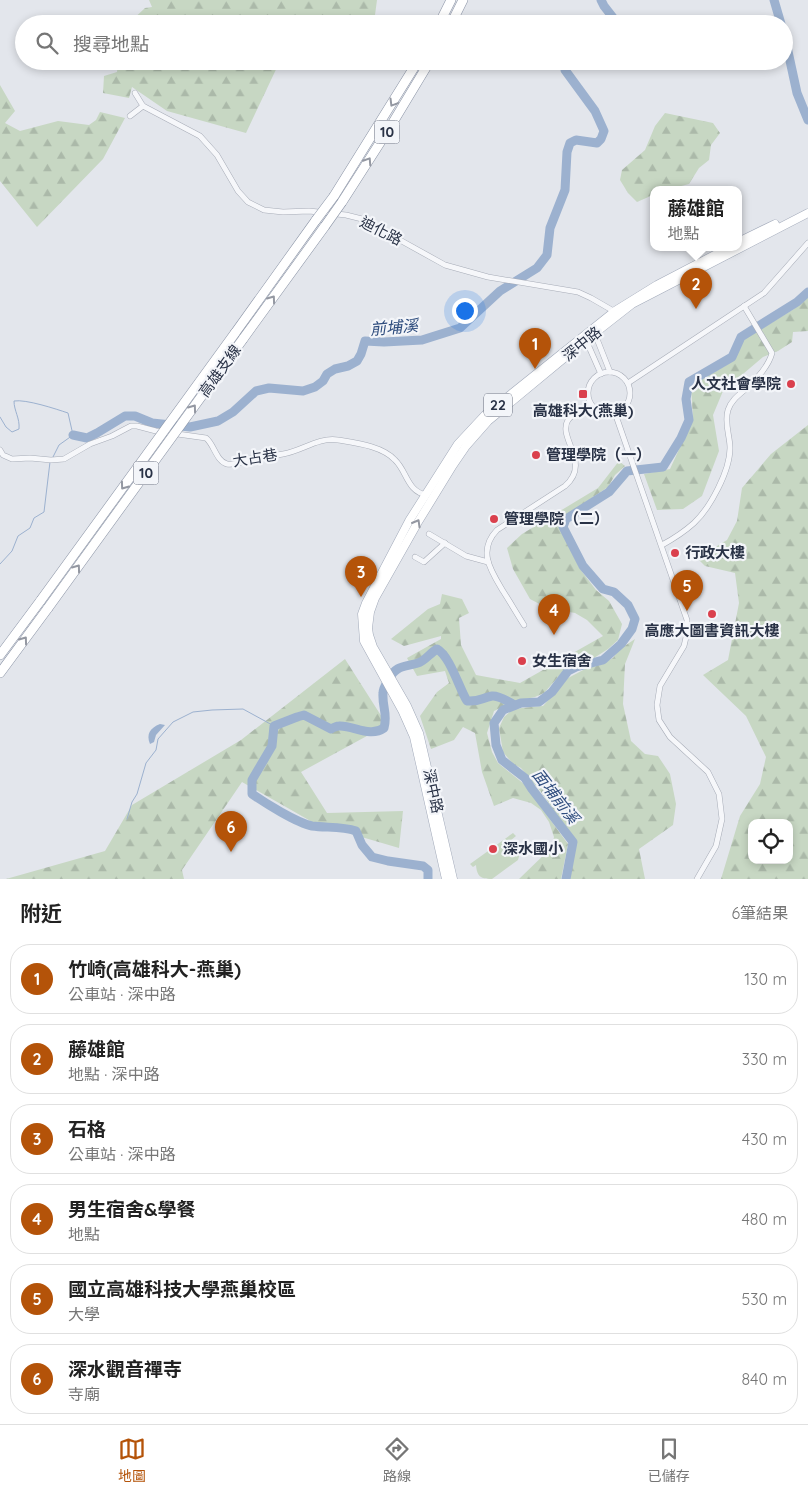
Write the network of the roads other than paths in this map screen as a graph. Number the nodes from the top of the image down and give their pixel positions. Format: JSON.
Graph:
{"nodes":[{"id":1,"x":451,"y":0,"type":"edge"},
{"id":2,"x":463,"y":0,"type":"edge"},
{"id":3,"x":444,"y":15,"type":"edge"},
{"id":4,"x":456,"y":15,"type":"edge"},
{"id":5,"x":412,"y":70,"type":"edge"},
{"id":6,"x":425,"y":70,"type":"edge"},
{"id":7,"x":135,"y":93,"type":"dead end"},
{"id":8,"x":142,"y":106,"type":"junction"},
{"id":9,"x":130,"y":116,"type":"dead end"},
{"id":10,"x":808,"y":207,"type":"edge"},
{"id":11,"x":808,"y":213,"type":"edge"},
{"id":12,"x":742,"y":240,"type":"edge"},
{"id":13,"x":808,"y":243,"type":"edge"},
{"id":14,"x":742,"y":247,"type":"edge"},
{"id":15,"x":722,"y":251,"type":"edge"},
{"id":16,"x":735,"y":251,"type":"edge"},
{"id":17,"x":745,"y":308,"type":"junction"},
{"id":18,"x":617,"y":313,"type":"junction"},
{"id":19,"x":591,"y":332,"type":"junction"},
{"id":20,"x":586,"y":340,"type":"junction"},
{"id":21,"x":610,"y":372,"type":"junction"},
{"id":22,"x":601,"y":374,"type":"junction"},
{"id":23,"x":628,"y":384,"type":"junction"},
{"id":24,"x":591,"y":405,"type":"junction"},
{"id":25,"x":615,"y":414,"type":"junction"},
{"id":26,"x":0,"y":450,"type":"edge"},
{"id":27,"x":423,"y":494,"type":"junction"},
{"id":28,"x":435,"y":494,"type":"junction"},
{"id":29,"x":429,"y":534,"type":"dead end"},
{"id":30,"x":445,"y":543,"type":"junction"},
{"id":31,"x":662,"y":545,"type":"junction"},
{"id":32,"x":415,"y":557,"type":"dead end"},
{"id":33,"x":488,"y":562,"type":"junction"},
{"id":34,"x":524,"y":625,"type":"dead end"},
{"id":35,"x":371,"y":650,"type":"junction"},
{"id":36,"x":0,"y":656,"type":"edge"},
{"id":37,"x":0,"y":673,"type":"edge"},
{"id":38,"x":404,"y":708,"type":"junction"},
{"id":39,"x":446,"y":879,"type":"edge"},
{"id":40,"x":453,"y":879,"type":"edge"},
{"id":41,"x":697,"y":879,"type":"edge"}],
"edges":[{"from":1,"to":3,"type":"highway"},
{"from":2,"to":4,"type":"highway"},
{"from":5,"to":36,"type":"highway","name":"高雄支線","number":"10","one_way":true,"bridge":true},
{"from":37,"to":6,"type":"highway","name":"高雄支線","number":"10","one_way":true,"bridge":true},
{"from":7,"to":8,"type":"street"},
{"from":8,"to":9,"type":"street"},
{"from":8,"to":18,"type":"street","name":"迪化路"},
{"from":10,"to":12,"type":"main road"},
{"from":11,"to":14,"type":"main road","name":"深中路","number":"22"},
{"from":13,"to":17,"type":"street"},
{"from":15,"to":18,"type":"main road","name":"深中路","number":"22"},
{"from":16,"to":18,"type":"main road","name":"深中路","number":"22"},
{"from":17,"to":23,"type":"street"},
{"from":17,"to":31,"type":"street"},
{"from":18,"to":19,"type":"main road","name":"深中路","number":"22"},
{"from":19,"to":20,"type":"main road","name":"深中路","number":"22"},
{"from":19,"to":21,"type":"street"},
{"from":19,"to":27,"type":"main road","name":"深中路","number":"22"},
{"from":20,"to":22,"type":"street"},
{"from":20,"to":28,"type":"main road","name":"深中路","number":"22"},
{"from":21,"to":22,"type":"street"},
{"from":21,"to":23,"type":"street"},
{"from":22,"to":24,"type":"street"},
{"from":23,"to":25,"type":"street"},
{"from":24,"to":25,"type":"street"},
{"from":24,"to":33,"type":"street"},
{"from":25,"to":31,"type":"street"},
{"from":26,"to":27,"type":"street","name":"大占巷"},
{"from":27,"to":28,"type":"street"},
{"from":27,"to":35,"type":"main road","name":"深中路","number":"22"},
{"from":35,"to":28,"type":"main road","name":"深中路","number":"22","one_way":true},
{"from":29,"to":30,"type":"street"},
{"from":30,"to":32,"type":"street"},
{"from":30,"to":33,"type":"street"},
{"from":31,"to":41,"type":"street"},
{"from":33,"to":34,"type":"street"},
{"from":35,"to":38,"type":"main road","number":"22"},
{"from":38,"to":39,"type":"main road","name":"深中路","number":"22"},
{"from":38,"to":40,"type":"main road","name":"深中路","number":"22"}]}
